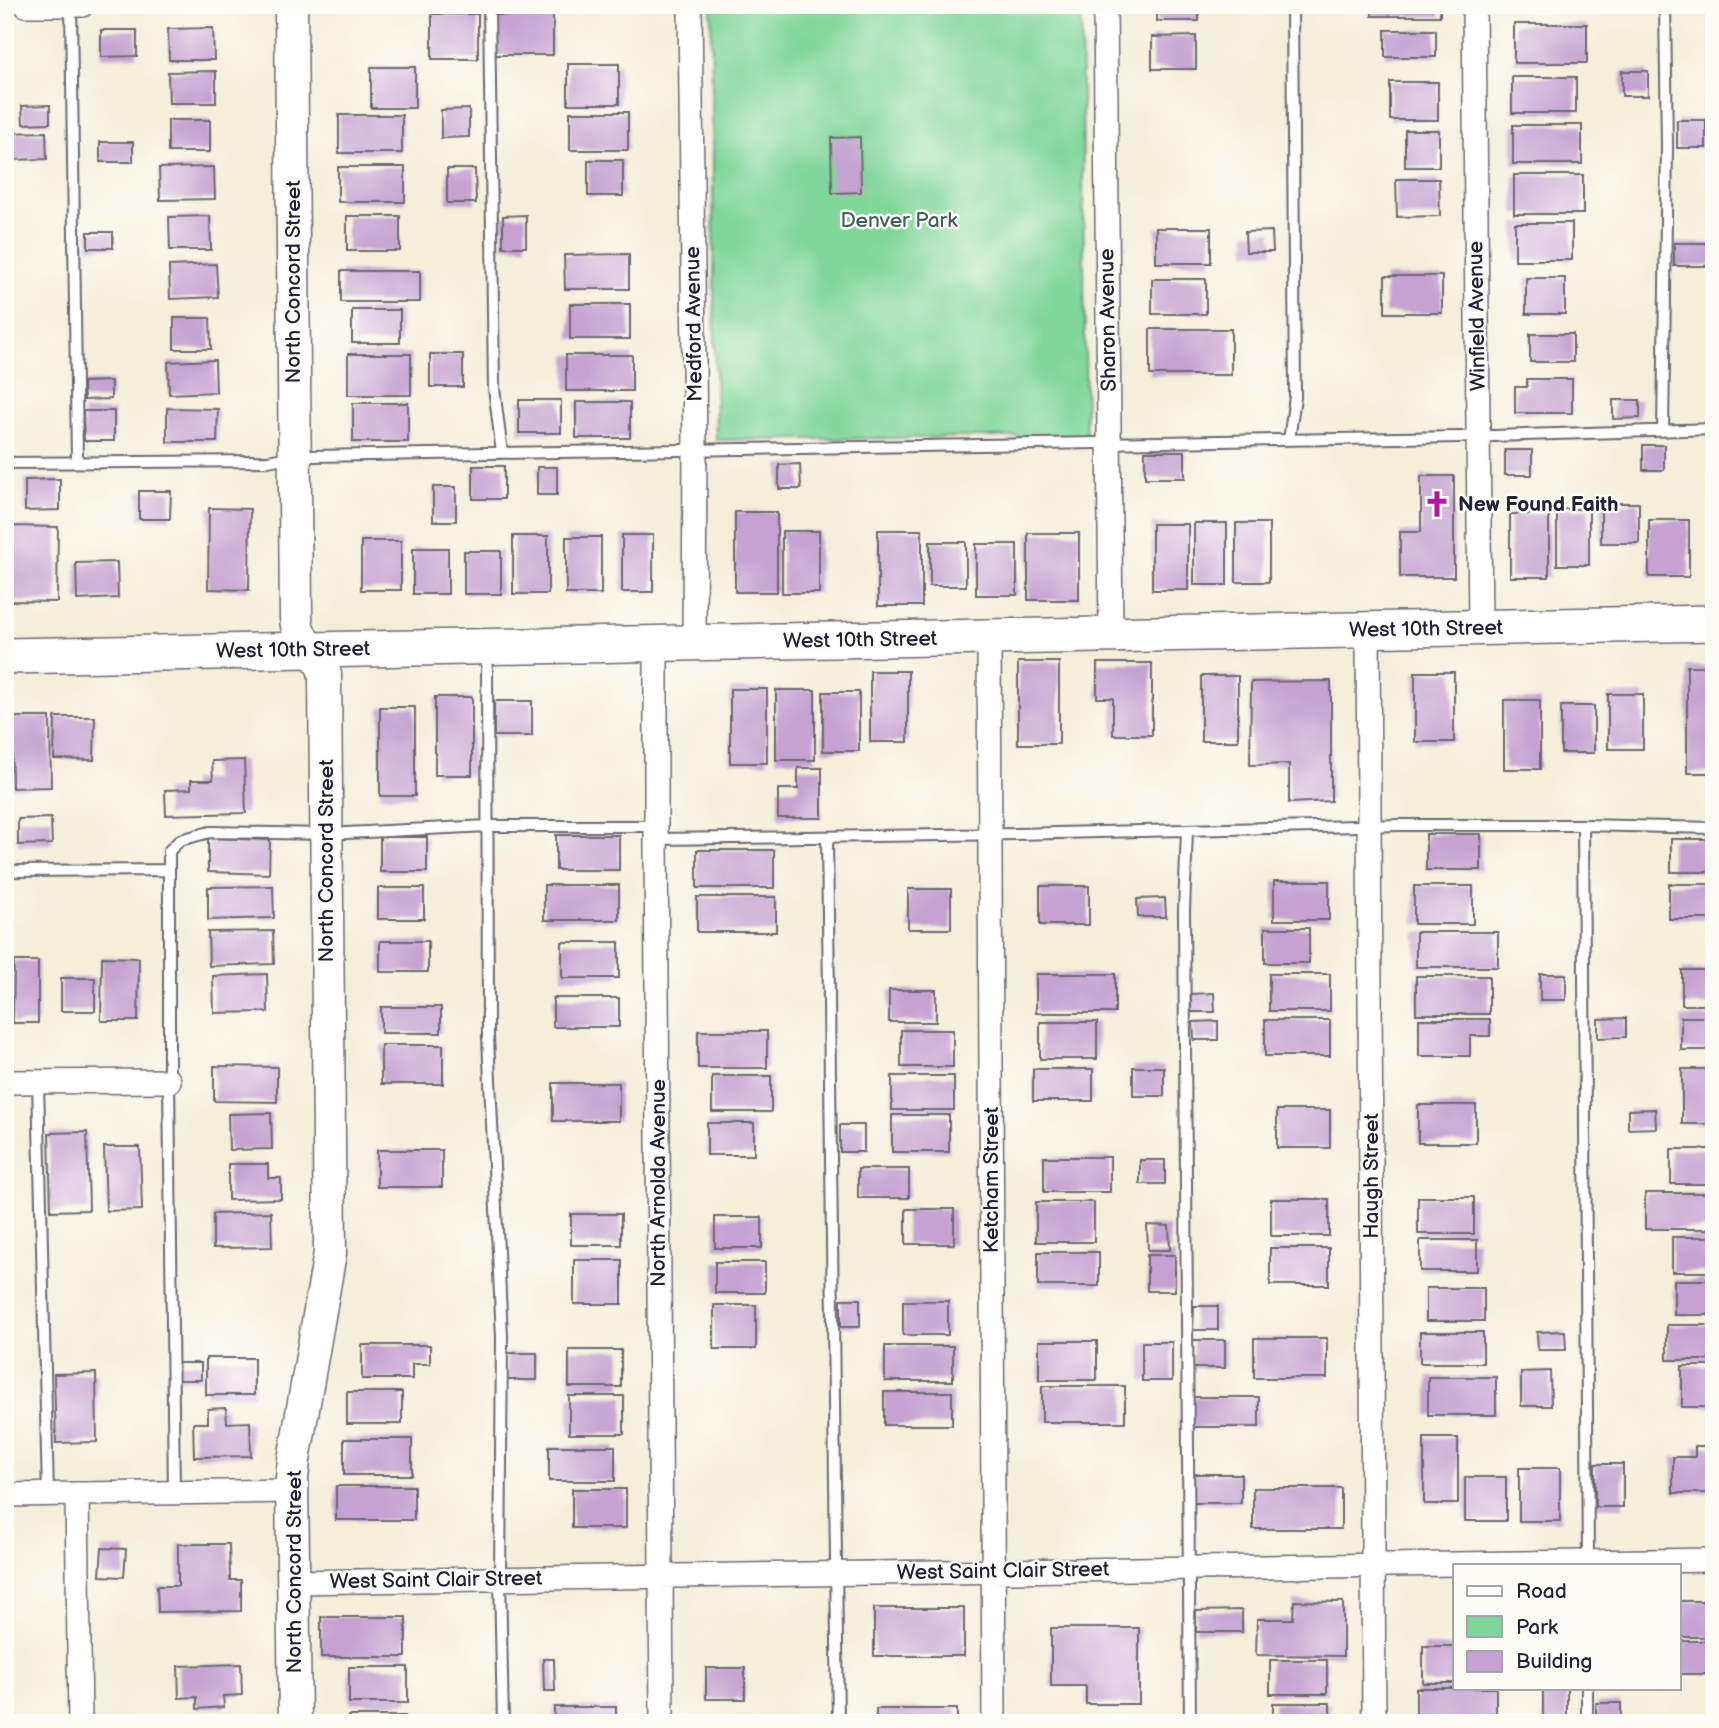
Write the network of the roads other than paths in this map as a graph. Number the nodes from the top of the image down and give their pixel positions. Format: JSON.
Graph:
{"nodes":[{"id":1,"x":26,"y":5,"type":"edge"},
{"id":2,"x":82,"y":5,"type":"edge"},
{"id":3,"x":291,"y":5,"type":"edge"},
{"id":4,"x":489,"y":5,"type":"edge"},
{"id":5,"x":690,"y":5,"type":"edge"},
{"id":6,"x":1105,"y":5,"type":"edge"},
{"id":7,"x":1292,"y":5,"type":"edge"},
{"id":8,"x":1474,"y":5,"type":"edge"},
{"id":9,"x":1665,"y":5,"type":"edge"},
{"id":10,"x":71,"y":6,"type":"edge"},
{"id":11,"x":1714,"y":429,"type":"edge"},
{"id":12,"x":1663,"y":431,"type":"junction"},
{"id":13,"x":1478,"y":437,"type":"junction"},
{"id":14,"x":1289,"y":440,"type":"junction"},
{"id":15,"x":1109,"y":443,"type":"junction"},
{"id":16,"x":695,"y":450,"type":"junction"},
{"id":17,"x":502,"y":453,"type":"junction"},
{"id":18,"x":295,"y":456,"type":"junction"},
{"id":19,"x":77,"y":461,"type":"junction"},
{"id":20,"x":5,"y":463,"type":"edge"},
{"id":21,"x":1714,"y":623,"type":"edge"},
{"id":22,"x":1480,"y":628,"type":"junction"},
{"id":23,"x":1368,"y":630,"type":"junction"},
{"id":24,"x":1111,"y":635,"type":"junction"},
{"id":25,"x":989,"y":637,"type":"junction"},
{"id":26,"x":694,"y":643,"type":"junction"},
{"id":27,"x":656,"y":644,"type":"junction"},
{"id":28,"x":487,"y":646,"type":"junction"},
{"id":29,"x":311,"y":650,"type":"junction"},
{"id":30,"x":5,"y":656,"type":"edge"},
{"id":31,"x":1583,"y":825,"type":"junction"},
{"id":32,"x":488,"y":826,"type":"junction"},
{"id":33,"x":1369,"y":826,"type":"junction"},
{"id":34,"x":1714,"y":828,"type":"edge"},
{"id":35,"x":1187,"y":830,"type":"junction"},
{"id":36,"x":656,"y":832,"type":"junction"},
{"id":37,"x":326,"y":834,"type":"junction"},
{"id":38,"x":990,"y":835,"type":"junction"},
{"id":39,"x":827,"y":836,"type":"junction"},
{"id":40,"x":169,"y":870,"type":"junction"},
{"id":41,"x":5,"y":871,"type":"edge"},
{"id":42,"x":169,"y":1081,"type":"junction"},
{"id":43,"x":5,"y":1082,"type":"edge"},
{"id":44,"x":38,"y":1082,"type":"junction"},
{"id":45,"x":292,"y":1490,"type":"junction"},
{"id":46,"x":174,"y":1492,"type":"junction"},
{"id":47,"x":48,"y":1494,"type":"junction"},
{"id":48,"x":76,"y":1494,"type":"junction"},
{"id":49,"x":5,"y":1495,"type":"edge"},
{"id":50,"x":1714,"y":1560,"type":"edge"},
{"id":51,"x":1588,"y":1564,"type":"edge"},
{"id":52,"x":1373,"y":1565,"type":"junction"},
{"id":53,"x":1453,"y":1565,"type":"edge"},
{"id":54,"x":1189,"y":1568,"type":"junction"},
{"id":55,"x":993,"y":1571,"type":"junction"},
{"id":56,"x":837,"y":1574,"type":"junction"},
{"id":57,"x":660,"y":1576,"type":"junction"},
{"id":58,"x":500,"y":1579,"type":"junction"},
{"id":59,"x":293,"y":1582,"type":"junction"},
{"id":60,"x":1587,"y":1690,"type":"edge"},
{"id":61,"x":80,"y":1723,"type":"edge"},
{"id":62,"x":295,"y":1723,"type":"edge"},
{"id":63,"x":503,"y":1723,"type":"edge"},
{"id":64,"x":662,"y":1723,"type":"edge"},
{"id":65,"x":838,"y":1723,"type":"edge"},
{"id":66,"x":994,"y":1723,"type":"edge"},
{"id":67,"x":1190,"y":1723,"type":"edge"},
{"id":68,"x":1374,"y":1723,"type":"edge"},
{"id":69,"x":1587,"y":1723,"type":"edge"}],
"edges":[{"from":1,"to":10,"type":"street"},
{"from":2,"to":10,"type":"street"},
{"from":3,"to":18,"type":"main road","name":"North Concord Street"},
{"from":4,"to":17,"type":"lane"},
{"from":5,"to":16,"type":"street","name":"Medford Avenue"},
{"from":6,"to":15,"type":"street","name":"Sharon Avenue"},
{"from":7,"to":14,"type":"lane"},
{"from":8,"to":13,"type":"street","name":"Winfield Avenue"},
{"from":9,"to":12,"type":"lane"},
{"from":10,"to":19,"type":"lane"},
{"from":11,"to":12,"type":"lane"},
{"from":12,"to":13,"type":"lane"},
{"from":13,"to":14,"type":"lane"},
{"from":13,"to":22,"type":"street","name":"Winfield Avenue"},
{"from":14,"to":15,"type":"lane"},
{"from":15,"to":16,"type":"lane"},
{"from":15,"to":24,"type":"street","name":"Sharon Avenue"},
{"from":16,"to":17,"type":"lane"},
{"from":16,"to":26,"type":"street","name":"Medford Avenue"},
{"from":17,"to":18,"type":"lane"},
{"from":18,"to":19,"type":"lane"},
{"from":18,"to":29,"type":"main road","name":"North Concord Street"},
{"from":19,"to":20,"type":"lane"},
{"from":21,"to":22,"type":"main road","name":"West 10th Street"},
{"from":22,"to":23,"type":"main road","name":"West 10th Street"},
{"from":23,"to":24,"type":"main road","name":"West 10th Street"},
{"from":23,"to":33,"type":"street","name":"Haugh Street"},
{"from":24,"to":25,"type":"main road","name":"West 10th Street"},
{"from":25,"to":26,"type":"main road","name":"West 10th Street"},
{"from":25,"to":38,"type":"street","name":"Ketcham Street"},
{"from":26,"to":27,"type":"main road","name":"West 10th Street"},
{"from":27,"to":28,"type":"main road","name":"West 10th Street"},
{"from":27,"to":36,"type":"street","name":"North Arnolda Avenue"},
{"from":28,"to":29,"type":"main road","name":"West 10th Street"},
{"from":28,"to":32,"type":"lane"},
{"from":29,"to":30,"type":"main road","name":"West 10th Street"},
{"from":29,"to":37,"type":"main road","name":"North Concord Street"},
{"from":31,"to":33,"type":"lane"},
{"from":31,"to":34,"type":"lane"},
{"from":31,"to":51,"type":"lane"},
{"from":32,"to":36,"type":"lane"},
{"from":32,"to":37,"type":"lane"},
{"from":32,"to":58,"type":"lane"},
{"from":33,"to":35,"type":"lane"},
{"from":33,"to":52,"type":"street","name":"Haugh Street"},
{"from":35,"to":38,"type":"lane"},
{"from":35,"to":54,"type":"lane"},
{"from":36,"to":39,"type":"lane"},
{"from":36,"to":57,"type":"street","name":"North Arnolda Avenue"},
{"from":37,"to":40,"type":"lane"},
{"from":37,"to":45,"type":"main road","name":"North Concord Street"},
{"from":38,"to":39,"type":"lane"},
{"from":38,"to":55,"type":"street","name":"Ketcham Street"},
{"from":39,"to":56,"type":"lane"},
{"from":40,"to":41,"type":"lane"},
{"from":40,"to":42,"type":"lane"},
{"from":42,"to":44,"type":"street"},
{"from":42,"to":46,"type":"lane"},
{"from":43,"to":44,"type":"street"},
{"from":44,"to":47,"type":"lane"},
{"from":45,"to":46,"type":"street"},
{"from":45,"to":59,"type":"main road","name":"North Concord Street"},
{"from":46,"to":48,"type":"street"},
{"from":47,"to":48,"type":"street"},
{"from":47,"to":49,"type":"street"},
{"from":48,"to":61,"type":"street"},
{"from":50,"to":51,"type":"street","name":"West Saint Clair Street"},
{"from":52,"to":53,"type":"street","name":"West Saint Clair Street"},
{"from":52,"to":54,"type":"street","name":"West Saint Clair Street"},
{"from":52,"to":68,"type":"street","name":"Haugh Street"},
{"from":54,"to":55,"type":"street","name":"West Saint Clair Street"},
{"from":54,"to":67,"type":"lane"},
{"from":55,"to":56,"type":"street","name":"West Saint Clair Street"},
{"from":55,"to":66,"type":"street","name":"Ketcham Street"},
{"from":56,"to":57,"type":"street","name":"West Saint Clair Street"},
{"from":56,"to":65,"type":"lane"},
{"from":57,"to":58,"type":"street","name":"West Saint Clair Street"},
{"from":57,"to":64,"type":"street","name":"North Arnolda Avenue"},
{"from":58,"to":59,"type":"street","name":"West Saint Clair Street"},
{"from":58,"to":63,"type":"lane"},
{"from":59,"to":62,"type":"main road","name":"North Concord Street"},
{"from":60,"to":69,"type":"lane"}]}
